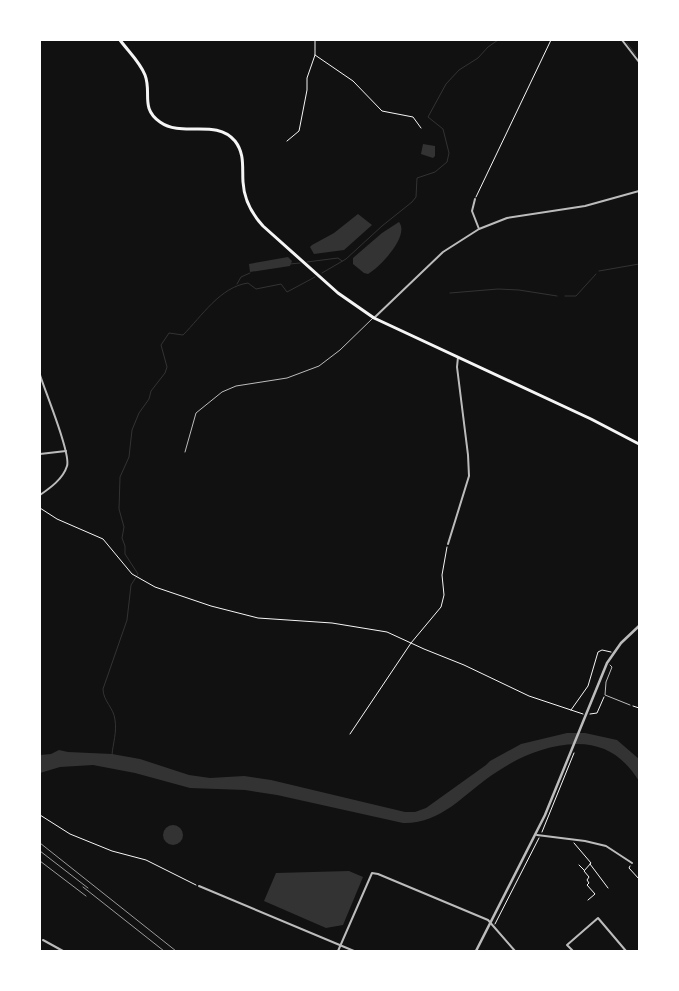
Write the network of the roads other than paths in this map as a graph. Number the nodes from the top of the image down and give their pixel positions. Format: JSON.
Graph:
{"nodes":[{"id":1,"x":120,"y":40,"type":"edge"},
{"id":2,"x":622,"y":40,"type":"edge"},
{"id":3,"x":639,"y":62,"type":"edge"},
{"id":4,"x":639,"y":191,"type":"edge"},
{"id":5,"x":475,"y":199,"type":"road end"},
{"id":6,"x":479,"y":229,"type":"junction"},
{"id":7,"x":374,"y":318,"type":"junction"},
{"id":8,"x":458,"y":358,"type":"junction"},
{"id":9,"x":40,"y":375,"type":"edge"},
{"id":10,"x":639,"y":444,"type":"edge"},
{"id":11,"x":66,"y":451,"type":"junction"},
{"id":12,"x":185,"y":452,"type":"dead end"},
{"id":13,"x":40,"y":454,"type":"edge"},
{"id":14,"x":40,"y":495,"type":"edge"},
{"id":15,"x":448,"y":544,"type":"road end"},
{"id":16,"x":639,"y":626,"type":"edge"},
{"id":17,"x":610,"y":665,"type":"dead end"},
{"id":18,"x":630,"y":705,"type":"road end"},
{"id":19,"x":537,"y":835,"type":"junction"},
{"id":20,"x":632,"y":863,"type":"road end"},
{"id":21,"x":199,"y":886,"type":"road end"},
{"id":22,"x":491,"y":923,"type":"junction"},
{"id":23,"x":43,"y":940,"type":"dead end"},
{"id":24,"x":341,"y":945,"type":"junction"},
{"id":25,"x":63,"y":951,"type":"edge"},
{"id":26,"x":338,"y":951,"type":"edge"},
{"id":27,"x":354,"y":951,"type":"edge"},
{"id":28,"x":476,"y":951,"type":"edge"},
{"id":29,"x":515,"y":951,"type":"edge"},
{"id":30,"x":573,"y":951,"type":"edge"},
{"id":31,"x":626,"y":951,"type":"edge"}],
"edges":[{"from":1,"to":7,"type":"main road"},
{"from":2,"to":3,"type":"street"},
{"from":4,"to":6,"type":"street"},
{"from":5,"to":6,"type":"street"},
{"from":6,"to":7,"type":"street"},
{"from":7,"to":8,"type":"main road"},
{"from":7,"to":12,"type":"lane"},
{"from":8,"to":10,"type":"main road"},
{"from":8,"to":15,"type":"street"},
{"from":9,"to":11,"type":"street"},
{"from":11,"to":13,"type":"street"},
{"from":11,"to":14,"type":"street"},
{"from":16,"to":19,"type":"street"},
{"from":17,"to":18,"type":"lane"},
{"from":19,"to":20,"type":"street"},
{"from":19,"to":22,"type":"street"},
{"from":21,"to":24,"type":"street"},
{"from":22,"to":24,"type":"street"},
{"from":22,"to":28,"type":"street"},
{"from":22,"to":29,"type":"street"},
{"from":23,"to":25,"type":"street"},
{"from":24,"to":26,"type":"street"},
{"from":24,"to":27,"type":"street"},
{"from":30,"to":31,"type":"street"}]}
